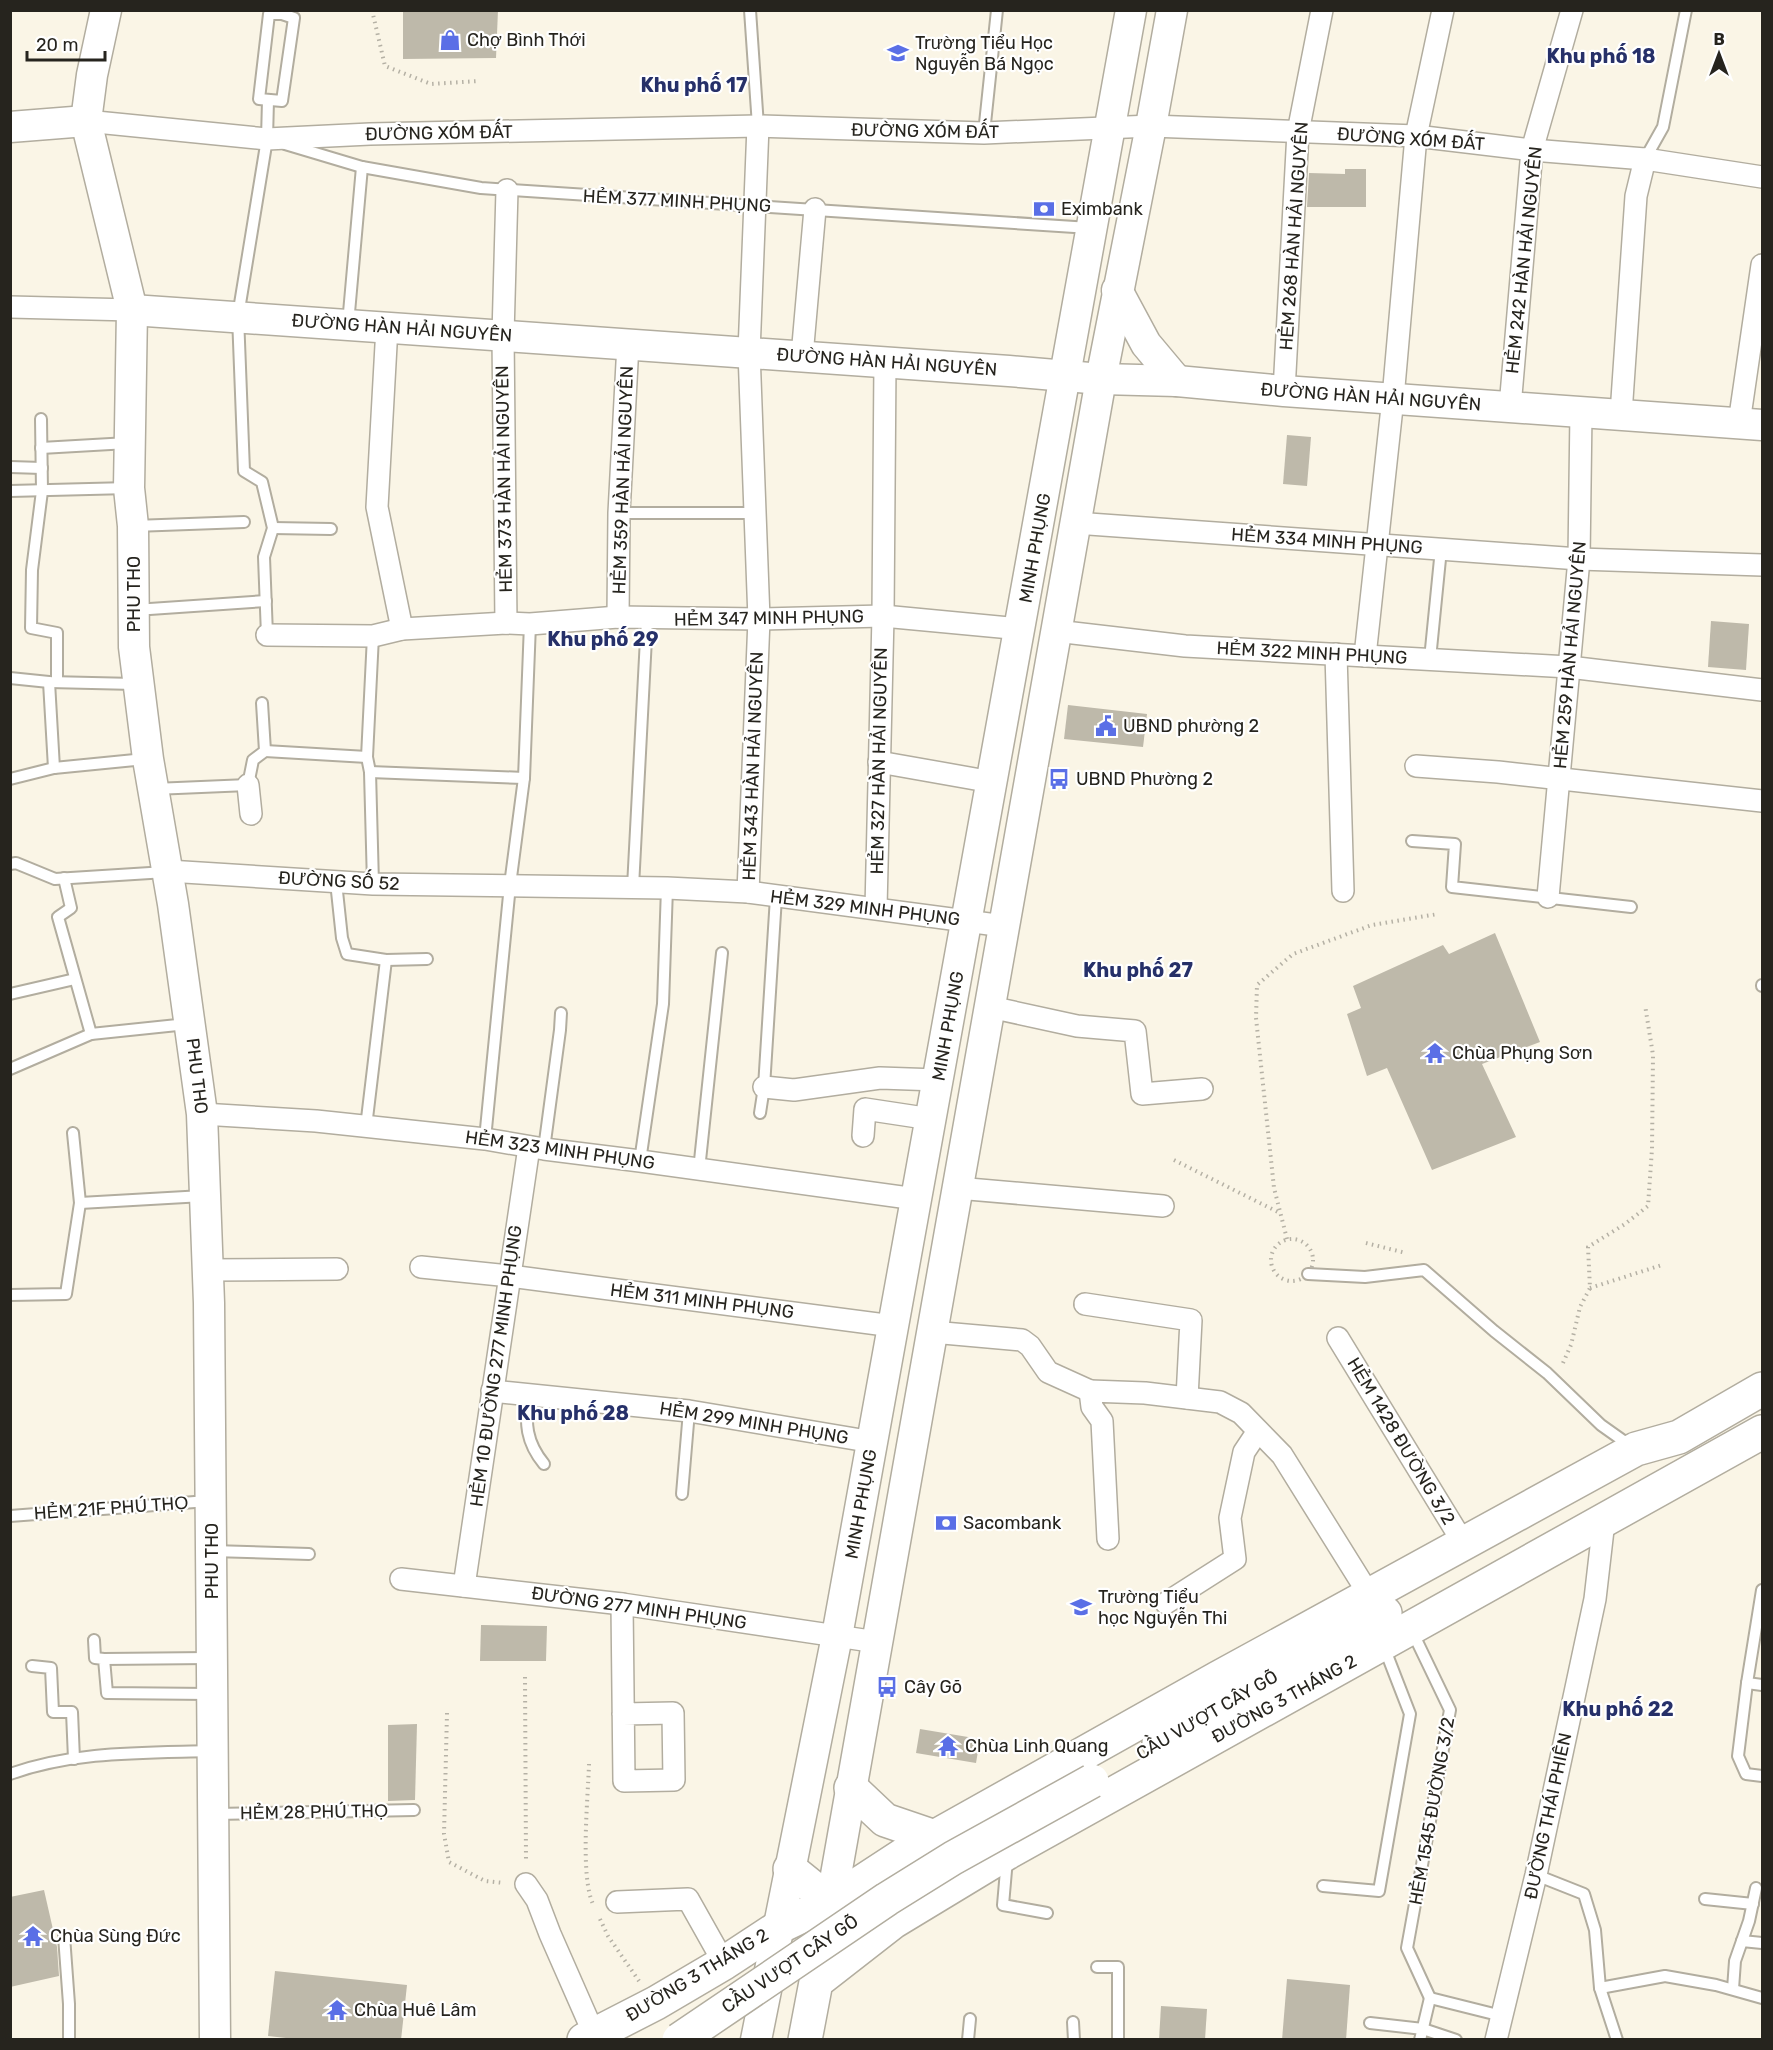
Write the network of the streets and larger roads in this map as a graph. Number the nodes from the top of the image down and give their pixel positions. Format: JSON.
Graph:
{"nodes":[{"id":1,"x":106,"y":10,"type":"edge"},
{"id":2,"x":1131,"y":10,"type":"edge"},
{"id":3,"x":1172,"y":10,"type":"edge"},
{"id":4,"x":1322,"y":10,"type":"edge"},
{"id":5,"x":1443,"y":10,"type":"edge"},
{"id":6,"x":1572,"y":10,"type":"edge"},
{"id":7,"x":86,"y":121,"type":"junction"},
{"id":8,"x":758,"y":126,"type":"junction"},
{"id":9,"x":1151,"y":126,"type":"junction"},
{"id":10,"x":10,"y":127,"type":"edge"},
{"id":11,"x":1111,"y":127,"type":"junction"},
{"id":12,"x":1298,"y":132,"type":"junction"},
{"id":13,"x":1416,"y":136,"type":"junction"},
{"id":14,"x":1532,"y":150,"type":"junction"},
{"id":15,"x":1645,"y":159,"type":"junction"},
{"id":16,"x":1762,"y":177,"type":"edge"},
{"id":17,"x":507,"y":190,"type":"road end"},
{"id":18,"x":815,"y":209,"type":"road end"},
{"id":19,"x":1762,"y":265,"type":"edge"},
{"id":20,"x":1117,"y":290,"type":"junction"},
{"id":21,"x":10,"y":307,"type":"edge"},
{"id":22,"x":132,"y":310,"type":"junction"},
{"id":23,"x":387,"y":327,"type":"junction"},
{"id":24,"x":503,"y":335,"type":"junction"},
{"id":25,"x":628,"y":344,"type":"junction"},
{"id":26,"x":749,"y":352,"type":"junction"},
{"id":27,"x":802,"y":356,"type":"junction"},
{"id":28,"x":885,"y":362,"type":"junction"},
{"id":29,"x":1066,"y":376,"type":"junction"},
{"id":30,"x":1101,"y":379,"type":"junction"},
{"id":31,"x":1177,"y":381,"type":"junction"},
{"id":32,"x":1284,"y":391,"type":"junction"},
{"id":33,"x":1393,"y":398,"type":"junction"},
{"id":34,"x":1510,"y":407,"type":"junction"},
{"id":35,"x":1581,"y":412,"type":"junction"},
{"id":36,"x":1621,"y":414,"type":"junction"},
{"id":37,"x":1751,"y":424,"type":"edge"},
{"id":38,"x":1075,"y":523,"type":"junction"},
{"id":39,"x":1377,"y":545,"type":"junction"},
{"id":40,"x":1579,"y":559,"type":"junction"},
{"id":41,"x":1762,"y":565,"type":"edge"},
{"id":42,"x":883,"y":616,"type":"junction"},
{"id":43,"x":618,"y":617,"type":"junction"},
{"id":44,"x":759,"y":619,"type":"junction"},
{"id":45,"x":506,"y":623,"type":"junction"},
{"id":46,"x":402,"y":629,"type":"junction"},
{"id":47,"x":1020,"y":629,"type":"junction"},
{"id":48,"x":1056,"y":631,"type":"junction"},
{"id":49,"x":267,"y":635,"type":"road end"},
{"id":50,"x":1336,"y":654,"type":"junction"},
{"id":51,"x":1365,"y":656,"type":"junction"},
{"id":52,"x":1569,"y":668,"type":"junction"},
{"id":53,"x":1762,"y":690,"type":"edge"},
{"id":54,"x":879,"y":762,"type":"junction"},
{"id":55,"x":1416,"y":766,"type":"dead end"},
{"id":56,"x":1560,"y":779,"type":"junction"},
{"id":57,"x":992,"y":782,"type":"junction"},
{"id":58,"x":248,"y":785,"type":"road end"},
{"id":59,"x":1762,"y":801,"type":"edge"},
{"id":60,"x":250,"y":814,"type":"dead end"},
{"id":61,"x":168,"y":871,"type":"junction"},
{"id":62,"x":510,"y":885,"type":"joint"},
{"id":63,"x":1343,"y":891,"type":"dead end"},
{"id":64,"x":748,"y":892,"type":"junction"},
{"id":65,"x":1548,"y":897,"type":"road end"},
{"id":66,"x":876,"y":908,"type":"junction"},
{"id":67,"x":967,"y":921,"type":"junction"},
{"id":68,"x":1004,"y":926,"type":"junction"},
{"id":69,"x":990,"y":1006,"type":"junction"},
{"id":70,"x":938,"y":1080,"type":"junction"},
{"id":71,"x":764,"y":1087,"type":"road end"},
{"id":72,"x":1202,"y":1089,"type":"dead end"},
{"id":73,"x":202,"y":1114,"type":"junction"},
{"id":74,"x":931,"y":1119,"type":"junction"},
{"id":75,"x":863,"y":1136,"type":"dead end"},
{"id":76,"x":536,"y":1148,"type":"junction"},
{"id":77,"x":957,"y":1188,"type":"junction"},
{"id":78,"x":916,"y":1199,"type":"junction"},
{"id":79,"x":1163,"y":1206,"type":"dead end"},
{"id":80,"x":421,"y":1267,"type":"dead end"},
{"id":81,"x":337,"y":1269,"type":"dead end"},
{"id":82,"x":208,"y":1270,"type":"junction"},
{"id":83,"x":510,"y":1276,"type":"junction"},
{"id":84,"x":1085,"y":1304,"type":"dead end"},
{"id":85,"x":893,"y":1326,"type":"junction"},
{"id":86,"x":932,"y":1332,"type":"junction"},
{"id":87,"x":1338,"y":1338,"type":"dead end"},
{"id":88,"x":1762,"y":1389,"type":"edge"},
{"id":89,"x":492,"y":1391,"type":"junction"},
{"id":90,"x":1090,"y":1391,"type":"junction"},
{"id":91,"x":1187,"y":1398,"type":"junction"},
{"id":92,"x":1258,"y":1431,"type":"junction"},
{"id":93,"x":1762,"y":1432,"type":"edge"},
{"id":94,"x":873,"y":1442,"type":"junction"},
{"id":95,"x":1641,"y":1457,"type":"junction"},
{"id":96,"x":1604,"y":1521,"type":"junction"},
{"id":97,"x":1108,"y":1539,"type":"dead end"},
{"id":98,"x":1464,"y":1544,"type":"junction"},
{"id":99,"x":401,"y":1579,"type":"dead end"},
{"id":100,"x":464,"y":1586,"type":"junction"},
{"id":101,"x":1370,"y":1596,"type":"junction"},
{"id":102,"x":1166,"y":1603,"type":"dead end"},
{"id":103,"x":622,"y":1604,"type":"junction"},
{"id":104,"x":837,"y":1636,"type":"junction"},
{"id":105,"x":877,"y":1642,"type":"junction"},
{"id":106,"x":623,"y":1714,"type":"dead end"},
{"id":107,"x":851,"y":1788,"type":"junction"},
{"id":108,"x":935,"y":1838,"type":"junction"},
{"id":109,"x":790,"y":1869,"type":"junction"},
{"id":110,"x":526,"y":1884,"type":"road end"},
{"id":111,"x":617,"y":1902,"type":"dead end"},
{"id":112,"x":831,"y":1902,"type":"junction"},
{"id":113,"x":778,"y":1927,"type":"junction"},
{"id":114,"x":881,"y":1931,"type":"junction"},
{"id":115,"x":724,"y":1963,"type":"junction"},
{"id":116,"x":816,"y":1982,"type":"junction"},
{"id":117,"x":589,"y":2037,"type":"edge"},
{"id":118,"x":215,"y":2040,"type":"edge"},
{"id":119,"x":679,"y":2040,"type":"edge"},
{"id":120,"x":756,"y":2040,"type":"edge"},
{"id":121,"x":805,"y":2040,"type":"edge"},
{"id":122,"x":1496,"y":2040,"type":"edge"}],
"edges":[{"from":1,"to":7,"type":"main road"},
{"from":2,"to":11,"type":"main road","name":"MINH PHỤNG"},
{"from":3,"to":9,"type":"main road","name":"MINH PHỤNG"},
{"from":4,"to":12,"type":"street","name":"HẺM 268 HÀN HẢI NGUYÊN"},
{"from":5,"to":13,"type":"street"},
{"from":6,"to":14,"type":"street","name":"HẺM 242 HÀN HẢI NGUYÊN"},
{"from":7,"to":8,"type":"street","name":"ĐƯỜNG XÓM ĐẤT"},
{"from":7,"to":10,"type":"main road"},
{"from":7,"to":22,"type":"main road","name":"PHU THO"},
{"from":8,"to":11,"type":"street","name":"ĐƯỜNG XÓM ĐẤT"},
{"from":8,"to":26,"type":"street","name":"HẺM 343 HÀN HẢI NGUYÊN"},
{"from":9,"to":11,"type":"street","name":"ĐƯỜNG XÓM ĐẤT"},
{"from":9,"to":12,"type":"street","name":"ĐƯỜNG XÓM ĐẤT"},
{"from":9,"to":20,"type":"main road","name":"MINH PHỤNG"},
{"from":11,"to":29,"type":"main road","name":"MINH PHỤNG"},
{"from":12,"to":13,"type":"street","name":"ĐƯỜNG XÓM ĐẤT"},
{"from":12,"to":32,"type":"street","name":"HẺM 268 HÀN HẢI NGUYÊN"},
{"from":13,"to":14,"type":"street","name":"ĐƯỜNG XÓM ĐẤT"},
{"from":13,"to":33,"type":"street"},
{"from":14,"to":15,"type":"street","name":"ĐƯỜNG XÓM ĐẤT"},
{"from":14,"to":34,"type":"street","name":"HẺM 242 HÀN HẢI NGUYÊN"},
{"from":15,"to":16,"type":"street","name":"ĐƯỜNG XÓM ĐẤT"},
{"from":15,"to":36,"type":"street"},
{"from":17,"to":24,"type":"street","name":"HẺM 373 HÀN HẢI NGUYÊN"},
{"from":18,"to":27,"type":"street"},
{"from":19,"to":37,"type":"street"},
{"from":20,"to":30,"type":"main road","name":"MINH PHỤNG"},
{"from":20,"to":31,"type":"main road"},
{"from":21,"to":22,"type":"street","name":"ĐƯỜNG HÀN HẢI NGUYÊN"},
{"from":22,"to":23,"type":"main road","name":"ĐƯỜNG HÀN HẢI NGUYÊN"},
{"from":22,"to":61,"type":"main road","name":"PHU THO"},
{"from":23,"to":24,"type":"main road","name":"ĐƯỜNG HÀN HẢI NGUYÊN"},
{"from":23,"to":46,"type":"street"},
{"from":24,"to":25,"type":"main road","name":"ĐƯỜNG HÀN HẢI NGUYÊN"},
{"from":24,"to":45,"type":"street","name":"HẺM 373 HÀN HẢI NGUYÊN"},
{"from":25,"to":26,"type":"main road","name":"ĐƯỜNG HÀN HẢI NGUYÊN"},
{"from":25,"to":43,"type":"street","name":"HẺM 359 HÀN HẢI NGUYÊN"},
{"from":26,"to":27,"type":"main road","name":"ĐƯỜNG HÀN HẢI NGUYÊN"},
{"from":26,"to":44,"type":"street","name":"HẺM 343 HÀN HẢI NGUYÊN"},
{"from":27,"to":28,"type":"main road","name":"ĐƯỜNG HÀN HẢI NGUYÊN"},
{"from":28,"to":29,"type":"main road","name":"ĐƯỜNG HÀN HẢI NGUYÊN"},
{"from":28,"to":42,"type":"street","name":"HẺM 327 HÀN HẢI NGUYÊN"},
{"from":29,"to":30,"type":"main road","name":"ĐƯỜNG HÀN HẢI NGUYÊN"},
{"from":29,"to":47,"type":"main road","name":"MINH PHỤNG"},
{"from":30,"to":31,"type":"main road","name":"ĐƯỜNG HÀN HẢI NGUYÊN"},
{"from":30,"to":38,"type":"main road","name":"MINH PHỤNG"},
{"from":31,"to":32,"type":"main road","name":"ĐƯỜNG HÀN HẢI NGUYÊN"},
{"from":32,"to":33,"type":"main road","name":"ĐƯỜNG HÀN HẢI NGUYÊN"},
{"from":33,"to":34,"type":"main road","name":"ĐƯỜNG HÀN HẢI NGUYÊN"},
{"from":33,"to":39,"type":"street"},
{"from":34,"to":35,"type":"main road","name":"ĐƯỜNG HÀN HẢI NGUYÊN"},
{"from":35,"to":36,"type":"main road","name":"ĐƯỜNG HÀN HẢI NGUYÊN"},
{"from":35,"to":40,"type":"street","name":"HẺM 259 HÀN HẢI NGUYÊN"},
{"from":36,"to":37,"type":"main road","name":"ĐƯỜNG HÀN HẢI NGUYÊN"},
{"from":38,"to":39,"type":"street","name":"HẺM 334 MINH PHỤNG"},
{"from":38,"to":48,"type":"main road","name":"MINH PHỤNG"},
{"from":39,"to":40,"type":"street","name":"HẺM 334 MINH PHỤNG"},
{"from":39,"to":51,"type":"street"},
{"from":40,"to":41,"type":"street","name":"HẺM 334 MINH PHỤNG"},
{"from":40,"to":52,"type":"street","name":"HẺM 259 HÀN HẢI NGUYÊN"},
{"from":42,"to":44,"type":"street","name":"HẺM 347 MINH PHỤNG"},
{"from":42,"to":47,"type":"street","name":"HẺM 347 MINH PHỤNG"},
{"from":42,"to":54,"type":"street","name":"HẺM 327 HÀN HẢI NGUYÊN"},
{"from":43,"to":44,"type":"street","name":"HẺM 347 MINH PHỤNG"},
{"from":43,"to":45,"type":"street","name":"HẺM 347 MINH PHỤNG"},
{"from":44,"to":64,"type":"street","name":"HẺM 343 HÀN HẢI NGUYÊN"},
{"from":45,"to":46,"type":"street","name":"HẺM 347 MINH PHỤNG"},
{"from":46,"to":49,"type":"street","name":"HẺM 347 MINH PHỤNG"},
{"from":47,"to":57,"type":"main road","name":"MINH PHỤNG"},
{"from":48,"to":50,"type":"street","name":"HẺM 322 MINH PHỤNG"},
{"from":48,"to":68,"type":"main road","name":"MINH PHỤNG"},
{"from":50,"to":51,"type":"street","name":"HẺM 322 MINH PHỤNG"},
{"from":50,"to":63,"type":"street"},
{"from":51,"to":52,"type":"street","name":"HẺM 322 MINH PHỤNG"},
{"from":52,"to":53,"type":"street","name":"HẺM 322 MINH PHỤNG"},
{"from":52,"to":56,"type":"street","name":"HẺM 259 HÀN HẢI NGUYÊN"},
{"from":54,"to":57,"type":"street"},
{"from":54,"to":66,"type":"street","name":"HẺM 327 HÀN HẢI NGUYÊN"},
{"from":55,"to":56,"type":"street"},
{"from":56,"to":59,"type":"street"},
{"from":56,"to":65,"type":"street","name":"HẺM 259 HÀN HẢI NGUYÊN"},
{"from":57,"to":67,"type":"main road","name":"MINH PHỤNG"},
{"from":58,"to":60,"type":"street"},
{"from":61,"to":62,"type":"street","name":"ĐƯỜNG SỐ 52"},
{"from":61,"to":73,"type":"main road","name":"PHU THO"},
{"from":62,"to":64,"type":"street","name":"HẺM 329 MINH PHỤNG"},
{"from":64,"to":66,"type":"street","name":"HẺM 329 MINH PHỤNG"},
{"from":66,"to":67,"type":"street","name":"HẺM 329 MINH PHỤNG"},
{"from":67,"to":68,"type":"street","name":"HẺM 329 MINH PHỤNG"},
{"from":67,"to":70,"type":"main road","name":"MINH PHỤNG"},
{"from":68,"to":69,"type":"main road","name":"MINH PHỤNG"},
{"from":69,"to":72,"type":"street"},
{"from":69,"to":77,"type":"main road","name":"MINH PHỤNG"},
{"from":70,"to":71,"type":"street"},
{"from":70,"to":74,"type":"main road","name":"MINH PHỤNG"},
{"from":73,"to":76,"type":"street","name":"HẺM 323 MINH PHỤNG"},
{"from":73,"to":82,"type":"main road","name":"PHU THO"},
{"from":74,"to":75,"type":"street"},
{"from":74,"to":78,"type":"main road","name":"MINH PHỤNG"},
{"from":76,"to":78,"type":"street","name":"HẺM 323 MINH PHỤNG"},
{"from":76,"to":83,"type":"street","name":"HẺM 10 ĐƯỜNG 277 MINH PHỤNG"},
{"from":77,"to":79,"type":"street"},
{"from":77,"to":86,"type":"main road","name":"MINH PHỤNG"},
{"from":78,"to":85,"type":"main road","name":"MINH PHỤNG"},
{"from":80,"to":83,"type":"street","name":"HẺM 311 MINH PHỤNG"},
{"from":81,"to":82,"type":"street"},
{"from":82,"to":118,"type":"main road","name":"PHU THO"},
{"from":83,"to":85,"type":"street","name":"HẺM 311 MINH PHỤNG"},
{"from":83,"to":89,"type":"street","name":"HẺM 10 ĐƯỜNG 277 MINH PHỤNG"},
{"from":84,"to":91,"type":"street"},
{"from":85,"to":94,"type":"main road","name":"MINH PHỤNG"},
{"from":86,"to":90,"type":"street"},
{"from":86,"to":105,"type":"main road","name":"MINH PHỤNG"},
{"from":87,"to":98,"type":"street","name":"HẺM 1428 ĐƯỜNG 3/2"},
{"from":88,"to":95,"type":"main road"},
{"from":89,"to":94,"type":"street","name":"HẺM 299 MINH PHỤNG"},
{"from":89,"to":100,"type":"street","name":"HẺM 10 ĐƯỜNG 277 MINH PHỤNG"},
{"from":90,"to":91,"type":"street"},
{"from":90,"to":97,"type":"street"},
{"from":91,"to":92,"type":"street"},
{"from":92,"to":101,"type":"street"},
{"from":92,"to":102,"type":"street"},
{"from":93,"to":96,"type":"main road","name":"ĐƯỜNG 3 THÁNG 2"},
{"from":94,"to":104,"type":"main road","name":"MINH PHỤNG"},
{"from":95,"to":98,"type":"main road"},
{"from":95,"to":119,"type":"main road","name":"CẦU VƯỢT CÂY GÕ","bridge":true},
{"from":96,"to":114,"type":"main road","name":"ĐƯỜNG 3 THÁNG 2"},
{"from":96,"to":122,"type":"street","name":"ĐƯỜNG THÁI PHIÊN"},
{"from":98,"to":101,"type":"main road"},
{"from":99,"to":100,"type":"street","name":"ĐƯỜNG 277 MINH PHỤNG"},
{"from":100,"to":103,"type":"street","name":"ĐƯỜNG 277 MINH PHỤNG"},
{"from":101,"to":108,"type":"main road"},
{"from":103,"to":104,"type":"street","name":"ĐƯỜNG 277 MINH PHỤNG"},
{"from":103,"to":106,"type":"street"},
{"from":104,"to":105,"type":"street","name":"ĐƯỜNG 277 MINH PHỤNG"},
{"from":104,"to":109,"type":"main road","name":"MINH PHỤNG"},
{"from":105,"to":107,"type":"main road","name":"MINH PHỤNG"},
{"from":107,"to":108,"type":"main road"},
{"from":107,"to":112,"type":"main road","name":"MINH PHỤNG"},
{"from":108,"to":112,"type":"main road"},
{"from":109,"to":112,"type":"main road"},
{"from":109,"to":113,"type":"main road","name":"MINH PHỤNG"},
{"from":110,"to":117,"type":"street"},
{"from":111,"to":115,"type":"street"},
{"from":112,"to":113,"type":"main road","name":"ĐƯỜNG 3 THÁNG 2"},
{"from":112,"to":114,"type":"main road"},
{"from":112,"to":116,"type":"main road","name":"MINH PHỤNG"},
{"from":113,"to":115,"type":"main road","name":"ĐƯỜNG 3 THÁNG 2"},
{"from":113,"to":120,"type":"main road","name":"MINH PHỤNG"},
{"from":114,"to":116,"type":"main road","name":"ĐƯỜNG 3 THÁNG 2"},
{"from":115,"to":117,"type":"main road","name":"ĐƯỜNG 3 THÁNG 2"},
{"from":116,"to":121,"type":"main road","name":"MINH PHỤNG"}]}
